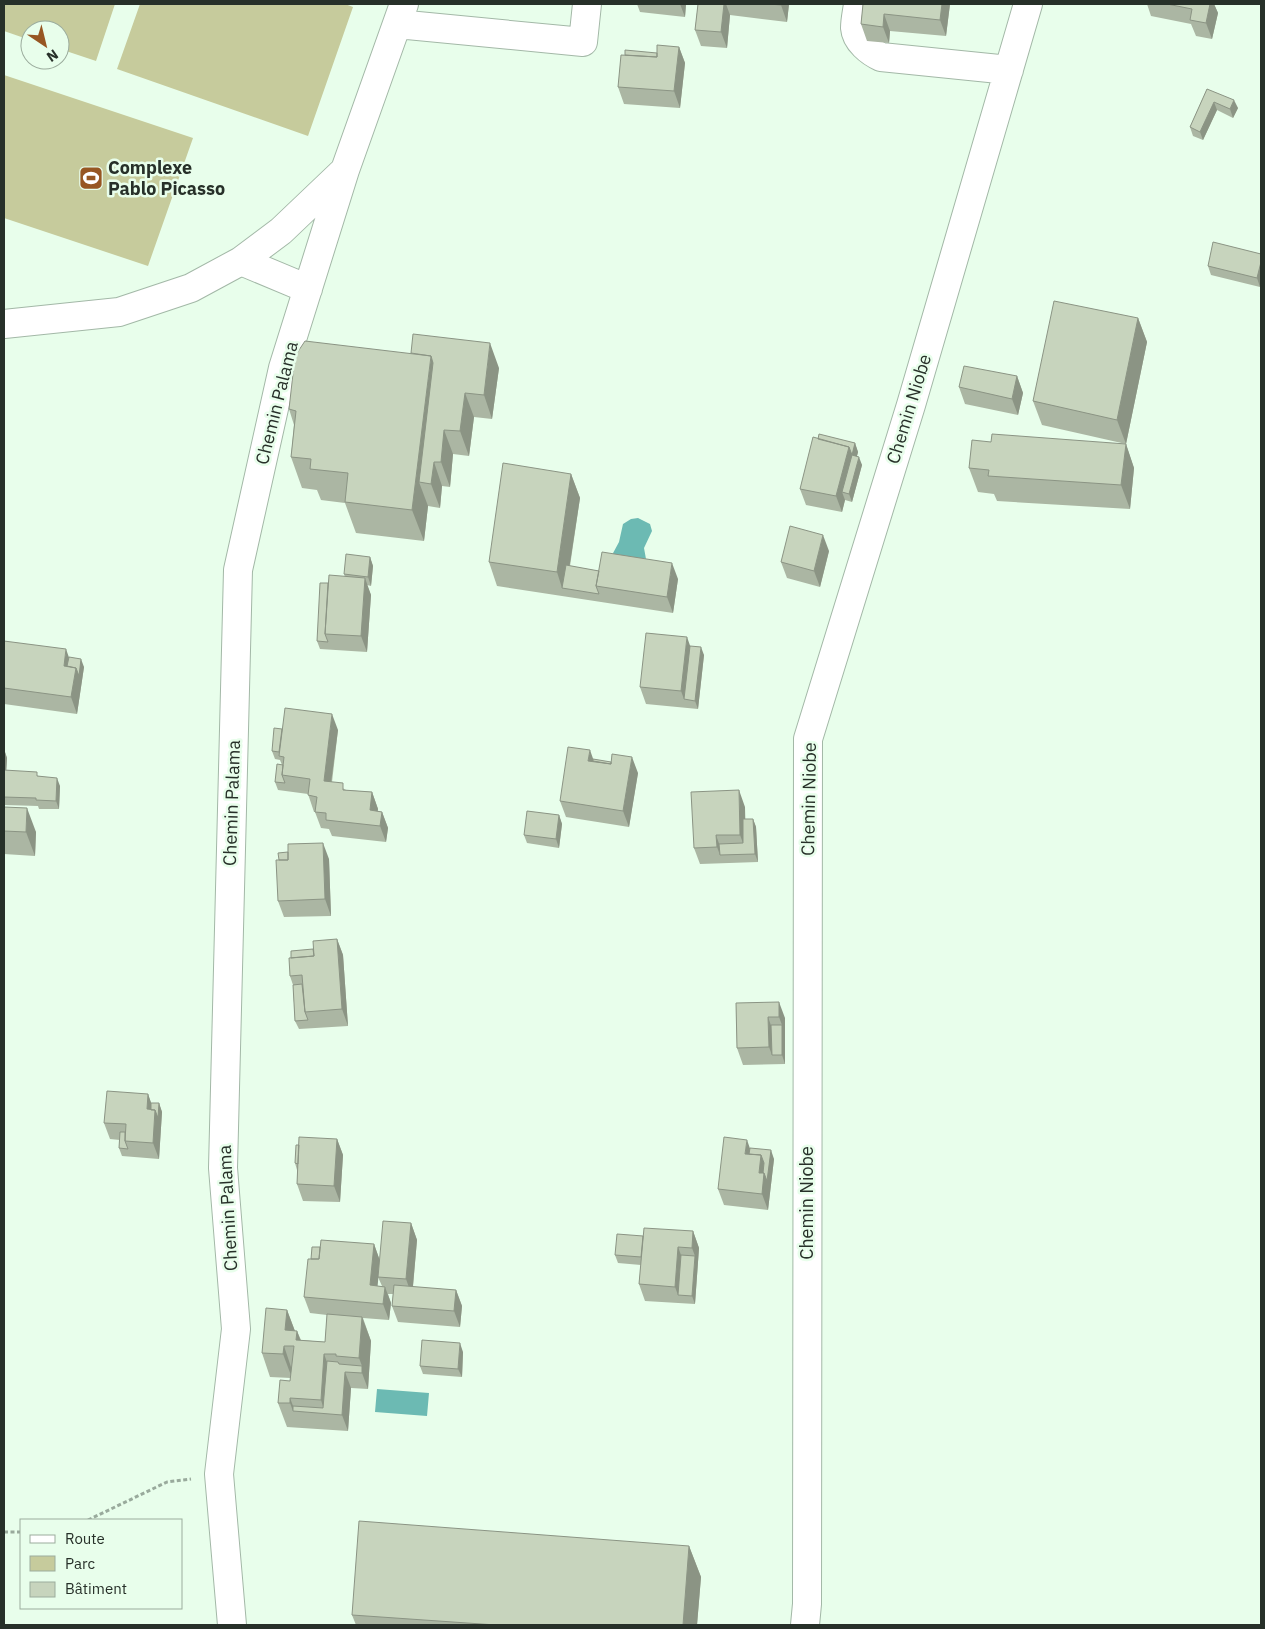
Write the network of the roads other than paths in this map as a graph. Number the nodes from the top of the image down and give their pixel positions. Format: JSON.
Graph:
{"nodes":[{"id":1,"x":587,"y":4,"type":"edge"},
{"id":2,"x":858,"y":4,"type":"edge"},
{"id":3,"x":1028,"y":4,"type":"edge"},
{"id":4,"x":401,"y":14,"type":"edge"},
{"id":5,"x":1009,"y":70,"type":"junction"},
{"id":6,"x":345,"y":170,"type":"junction"},
{"id":7,"x":241,"y":261,"type":"junction"},
{"id":8,"x":308,"y":289,"type":"junction"},
{"id":9,"x":4,"y":324,"type":"edge"},
{"id":10,"x":232,"y":1625,"type":"edge"},
{"id":11,"x":806,"y":1625,"type":"edge"}],
"edges":[{"from":1,"to":4,"type":"street"},
{"from":2,"to":5,"type":"street"},
{"from":3,"to":5,"type":"street","name":"Chemin Niobe"},
{"from":4,"to":6,"type":"street","name":"Chemin Palama"},
{"from":5,"to":11,"type":"street","name":"Chemin Niobe"},
{"from":6,"to":7,"type":"street"},
{"from":6,"to":8,"type":"street","name":"Chemin Palama"},
{"from":7,"to":8,"type":"street"},
{"from":7,"to":9,"type":"street"},
{"from":8,"to":10,"type":"street","name":"Chemin Palama"}]}
